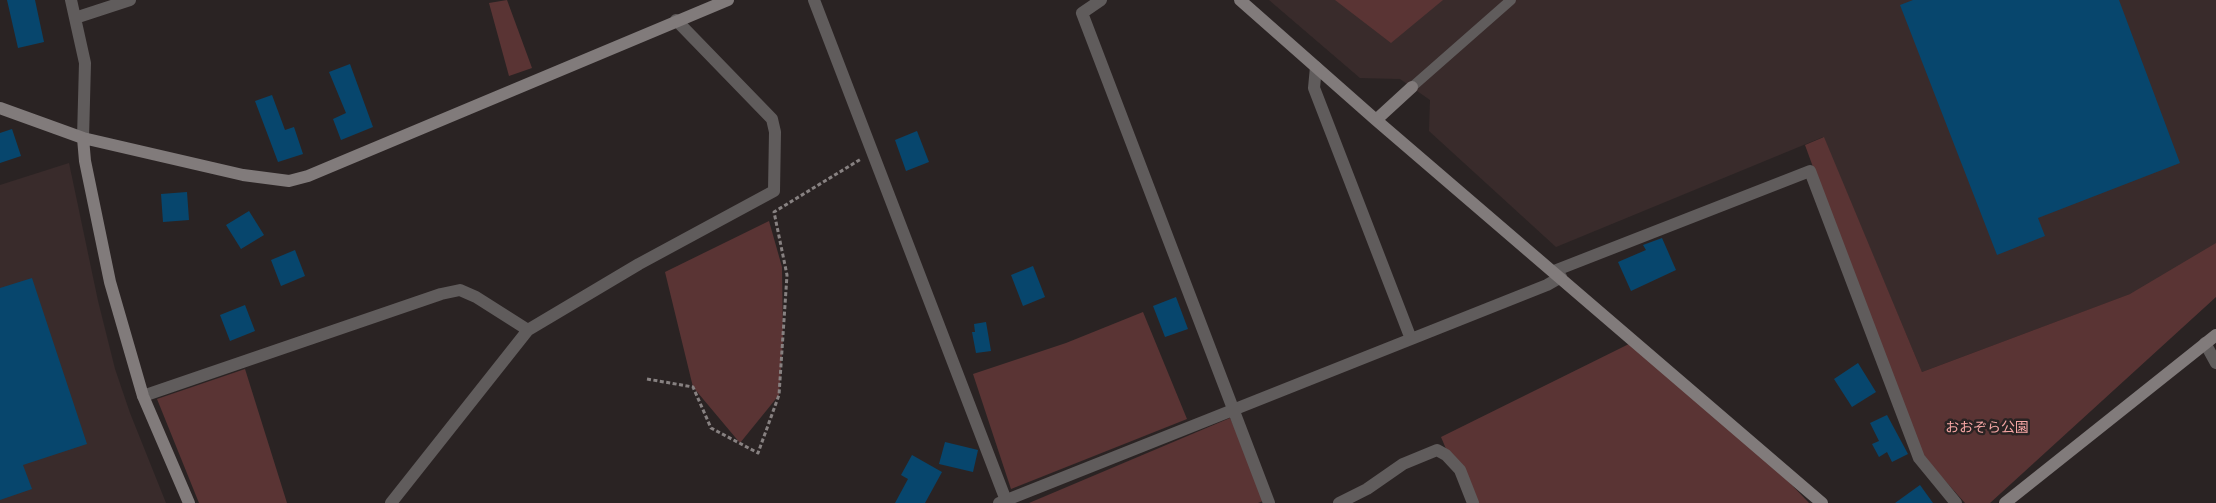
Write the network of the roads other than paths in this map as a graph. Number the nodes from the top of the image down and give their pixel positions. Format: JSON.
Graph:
{"nodes":[{"id":1,"x":71,"y":0,"type":"edge"},
{"id":2,"x":130,"y":0,"type":"edge"},
{"id":3,"x":728,"y":0,"type":"edge"},
{"id":4,"x":814,"y":0,"type":"edge"},
{"id":5,"x":1101,"y":0,"type":"edge"},
{"id":6,"x":1240,"y":0,"type":"edge"},
{"id":7,"x":1511,"y":0,"type":"edge"},
{"id":8,"x":75,"y":18,"type":"junction"},
{"id":9,"x":676,"y":20,"type":"junction"},
{"id":10,"x":1316,"y":67,"type":"junction"},
{"id":11,"x":1412,"y":87,"type":"joint"},
{"id":12,"x":0,"y":108,"type":"edge"},
{"id":13,"x":1376,"y":120,"type":"junction"},
{"id":14,"x":83,"y":138,"type":"junction"},
{"id":15,"x":1557,"y":274,"type":"junction"},
{"id":16,"x":528,"y":330,"type":"junction"},
{"id":17,"x":2216,"y":335,"type":"edge"},
{"id":18,"x":1411,"y":339,"type":"junction"},
{"id":19,"x":2205,"y":343,"type":"junction"},
{"id":20,"x":2216,"y":363,"type":"edge"},
{"id":21,"x":143,"y":396,"type":"junction"},
{"id":22,"x":1234,"y":410,"type":"junction"},
{"id":23,"x":1004,"y":502,"type":"edge"},
{"id":24,"x":189,"y":503,"type":"edge"},
{"id":25,"x":392,"y":503,"type":"edge"},
{"id":26,"x":1270,"y":503,"type":"edge"},
{"id":27,"x":1339,"y":503,"type":"edge"},
{"id":28,"x":1473,"y":503,"type":"edge"},
{"id":29,"x":1822,"y":503,"type":"edge"},
{"id":30,"x":1956,"y":503,"type":"edge"},
{"id":31,"x":2005,"y":503,"type":"edge"}],
"edges":[{"from":1,"to":8,"type":"street"},
{"from":2,"to":8,"type":"street"},
{"from":3,"to":9,"type":"street"},
{"from":4,"to":23,"type":"street"},
{"from":5,"to":22,"type":"street"},
{"from":6,"to":10,"type":"street"},
{"from":7,"to":11,"type":"lane"},
{"from":8,"to":14,"type":"street"},
{"from":9,"to":14,"type":"street"},
{"from":9,"to":16,"type":"street"},
{"from":10,"to":13,"type":"street"},
{"from":10,"to":18,"type":"street"},
{"from":11,"to":13,"type":"street"},
{"from":12,"to":14,"type":"street"},
{"from":13,"to":15,"type":"street"},
{"from":14,"to":21,"type":"street"},
{"from":15,"to":18,"type":"street"},
{"from":15,"to":29,"type":"street"},
{"from":15,"to":30,"type":"street"},
{"from":16,"to":21,"type":"street"},
{"from":16,"to":25,"type":"street"},
{"from":17,"to":19,"type":"street"},
{"from":18,"to":22,"type":"street"},
{"from":19,"to":20,"type":"street"},
{"from":19,"to":31,"type":"street"},
{"from":21,"to":24,"type":"street"},
{"from":22,"to":23,"type":"street"},
{"from":22,"to":26,"type":"street"},
{"from":27,"to":28,"type":"street"}]}
